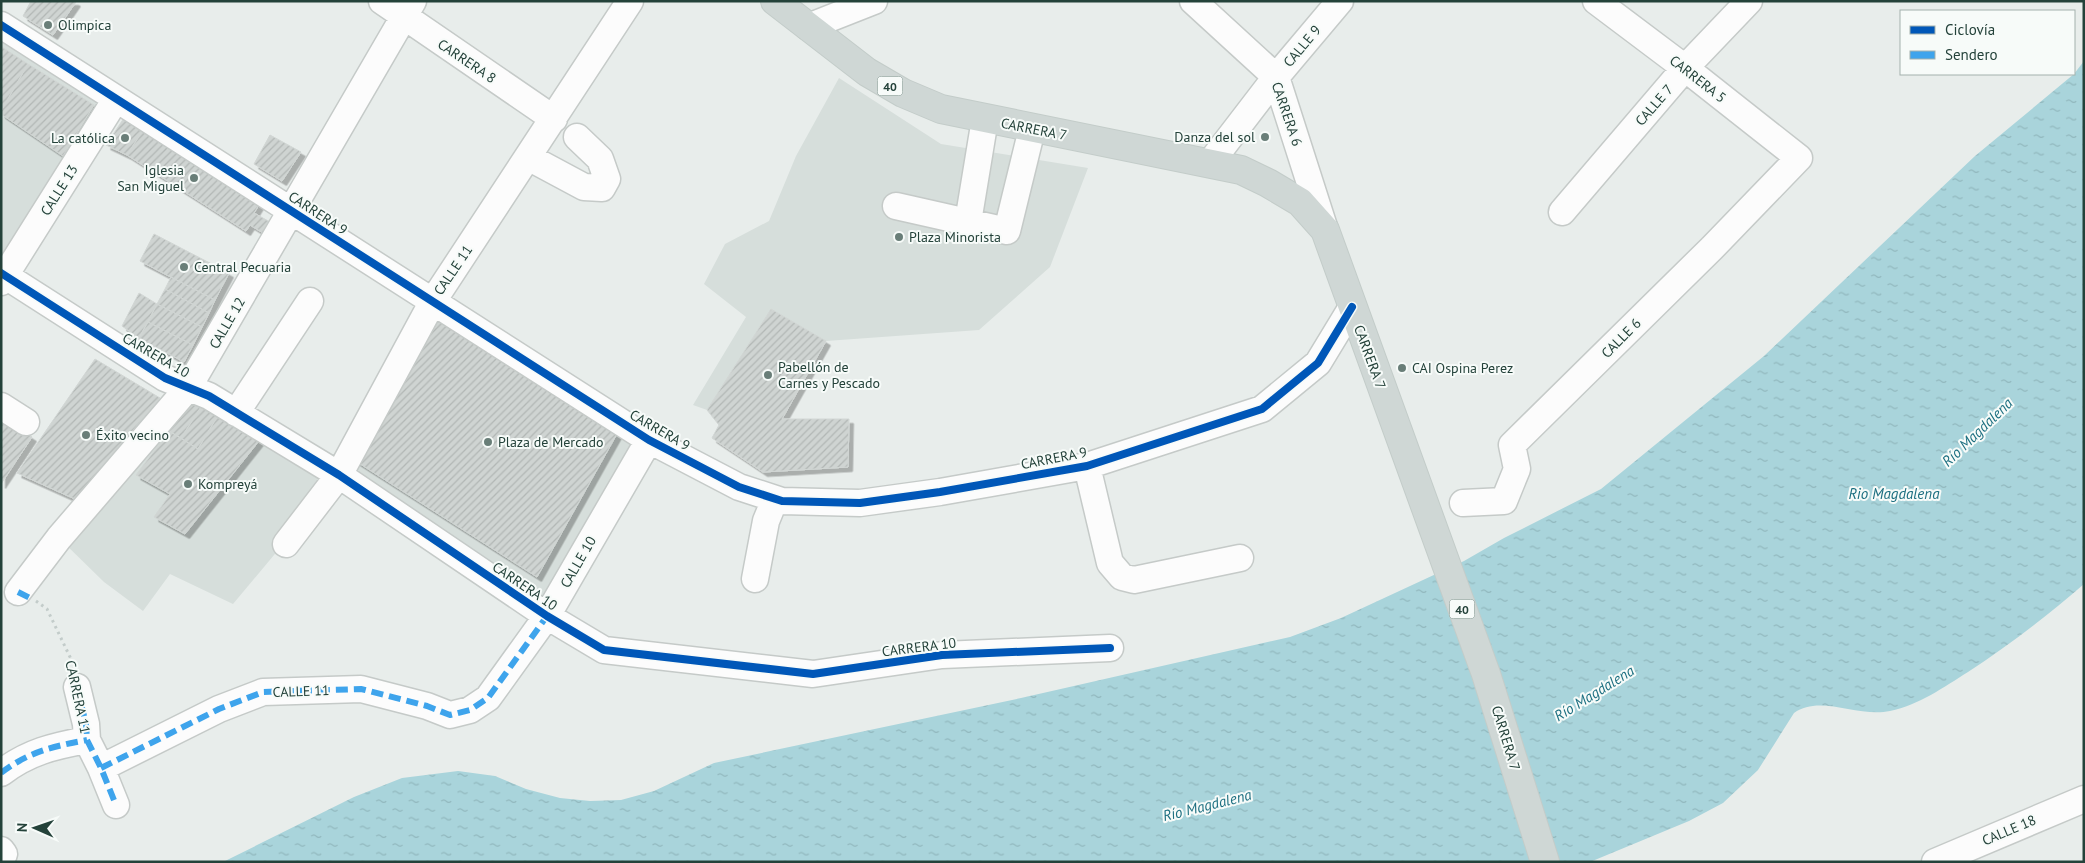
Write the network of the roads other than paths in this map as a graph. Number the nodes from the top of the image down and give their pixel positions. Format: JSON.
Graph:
{"nodes":[{"id":1,"x":382,"y":1,"type":"edge"},
{"id":2,"x":630,"y":1,"type":"edge"},
{"id":3,"x":775,"y":1,"type":"edge"},
{"id":4,"x":874,"y":1,"type":"edge"},
{"id":5,"x":1193,"y":1,"type":"edge"},
{"id":6,"x":1340,"y":1,"type":"edge"},
{"id":7,"x":1596,"y":1,"type":"edge"},
{"id":8,"x":1749,"y":1,"type":"edge"},
{"id":9,"x":408,"y":10,"type":"edge"},
{"id":10,"x":1,"y":26,"type":"edge"},
{"id":11,"x":808,"y":26,"type":"junction"},
{"id":12,"x":1685,"y":68,"type":"junction"},
{"id":13,"x":1276,"y":77,"type":"junction"},
{"id":14,"x":116,"y":99,"type":"junction"},
{"id":15,"x":554,"y":119,"type":"junction"},
{"id":16,"x":985,"y":119,"type":"junction"},
{"id":17,"x":1032,"y":129,"type":"junction"},
{"id":18,"x":577,"y":137,"type":"dead end"},
{"id":19,"x":528,"y":157,"type":"junction"},
{"id":20,"x":1799,"y":158,"type":"joint"},
{"id":21,"x":1210,"y":163,"type":"junction"},
{"id":22,"x":896,"y":206,"type":"dead end"},
{"id":23,"x":291,"y":211,"type":"junction"},
{"id":24,"x":1562,"y":212,"type":"dead end"},
{"id":25,"x":968,"y":222,"type":"junction"},
{"id":26,"x":1325,"y":230,"type":"junction"},
{"id":27,"x":3,"y":276,"type":"edge"},
{"id":28,"x":310,"y":301,"type":"dead end"},
{"id":29,"x":433,"y":301,"type":"junction"},
{"id":30,"x":1352,"y":307,"type":"junction"},
{"id":31,"x":188,"y":388,"type":"junction"},
{"id":32,"x":1,"y":406,"type":"edge"},
{"id":33,"x":236,"y":413,"type":"junction"},
{"id":34,"x":26,"y":422,"type":"dead end"},
{"id":35,"x":649,"y":440,"type":"junction"},
{"id":36,"x":1087,"y":466,"type":"junction"},
{"id":37,"x":339,"y":474,"type":"junction"},
{"id":38,"x":775,"y":499,"type":"junction"},
{"id":39,"x":1463,"y":503,"type":"dead end"},
{"id":40,"x":286,"y":544,"type":"dead end"},
{"id":41,"x":1240,"y":558,"type":"dead end"},
{"id":42,"x":755,"y":579,"type":"dead end"},
{"id":43,"x":17,"y":591,"type":"edge"},
{"id":44,"x":547,"y":616,"type":"junction"},
{"id":45,"x":1110,"y":648,"type":"dead end"},
{"id":46,"x":500,"y":680,"type":"joint"},
{"id":47,"x":77,"y":686,"type":"road end"},
{"id":48,"x":87,"y":740,"type":"junction"},
{"id":49,"x":101,"y":768,"type":"junction"},
{"id":50,"x":1,"y":773,"type":"edge"},
{"id":51,"x":2084,"y":799,"type":"edge"},
{"id":52,"x":116,"y":805,"type":"dead end"},
{"id":53,"x":1545,"y":862,"type":"edge"},
{"id":54,"x":1935,"y":862,"type":"edge"}],
"edges":[{"from":1,"to":9,"type":"street","name":"CARRERA 8"},
{"from":2,"to":15,"type":"street","name":"CALLE 11"},
{"from":3,"to":11,"type":"main road","name":"CARRERA 7","number":"40"},
{"from":4,"to":11,"type":"street"},
{"from":5,"to":13,"type":"street","name":"CARRERA 6"},
{"from":6,"to":13,"type":"street","name":"CALLE 9"},
{"from":7,"to":12,"type":"street","name":"CARRERA 5"},
{"from":8,"to":12,"type":"street","name":"CALLE 7"},
{"from":9,"to":15,"type":"street","name":"CARRERA 8"},
{"from":9,"to":23,"type":"street","name":"CALLE 12"},
{"from":10,"to":14,"type":"street","name":"CARRERA 9"},
{"from":11,"to":16,"type":"main road","name":"CARRERA 7","number":"40"},
{"from":12,"to":20,"type":"street","name":"CARRERA 5"},
{"from":12,"to":24,"type":"street","name":"CALLE 7"},
{"from":13,"to":21,"type":"street","name":"CALLE 9"},
{"from":13,"to":26,"type":"street","name":"CARRERA 6"},
{"from":14,"to":23,"type":"street","name":"CARRERA 9"},
{"from":14,"to":27,"type":"street","name":"CALLE 13"},
{"from":15,"to":19,"type":"street","name":"CALLE 11"},
{"from":16,"to":17,"type":"main road","name":"CARRERA 7","number":"40"},
{"from":16,"to":25,"type":"street"},
{"from":17,"to":21,"type":"main road","name":"CARRERA 7","number":"40"},
{"from":17,"to":25,"type":"street"},
{"from":18,"to":19,"type":"street"},
{"from":19,"to":29,"type":"street","name":"CALLE 11"},
{"from":20,"to":39,"type":"street","name":"CALLE 6"},
{"from":21,"to":26,"type":"main road","name":"CARRERA 7","number":"40"},
{"from":22,"to":25,"type":"street"},
{"from":23,"to":29,"type":"street","name":"CARRERA 9"},
{"from":23,"to":31,"type":"street","name":"CALLE 12"},
{"from":26,"to":30,"type":"main road","name":"CARRERA 7","number":"40"},
{"from":27,"to":31,"type":"street","name":"CARRERA 10"},
{"from":28,"to":33,"type":"street"},
{"from":29,"to":35,"type":"street","name":"CARRERA 9"},
{"from":29,"to":37,"type":"street","name":"CALLE 11"},
{"from":30,"to":36,"type":"street","name":"CARRERA 9"},
{"from":30,"to":53,"type":"main road","name":"CARRERA 7","number":"40"},
{"from":31,"to":33,"type":"street","name":"CARRERA 10"},
{"from":31,"to":43,"type":"street","name":"CALLE 12"},
{"from":32,"to":34,"type":"street"},
{"from":33,"to":37,"type":"street","name":"CARRERA 10"},
{"from":35,"to":38,"type":"street","name":"CARRERA 9"},
{"from":35,"to":44,"type":"street","name":"CALLE 10"},
{"from":36,"to":38,"type":"street","name":"CARRERA 9"},
{"from":36,"to":41,"type":"street"},
{"from":37,"to":40,"type":"street","name":"CALLE 11"},
{"from":37,"to":44,"type":"street","name":"CARRERA 10"},
{"from":38,"to":42,"type":"street"},
{"from":44,"to":45,"type":"street","name":"CARRERA 10"},
{"from":44,"to":46,"type":"street","name":"CALLE 10"},
{"from":46,"to":49,"type":"street","name":"CALLE 11"},
{"from":47,"to":48,"type":"street","name":"CARRERA 11"},
{"from":48,"to":49,"type":"street","name":"CARRERA 11"},
{"from":48,"to":50,"type":"street"},
{"from":49,"to":52,"type":"street","name":"CARRERA 11"},
{"from":51,"to":54,"type":"street","name":"CALLE 18"}]}
